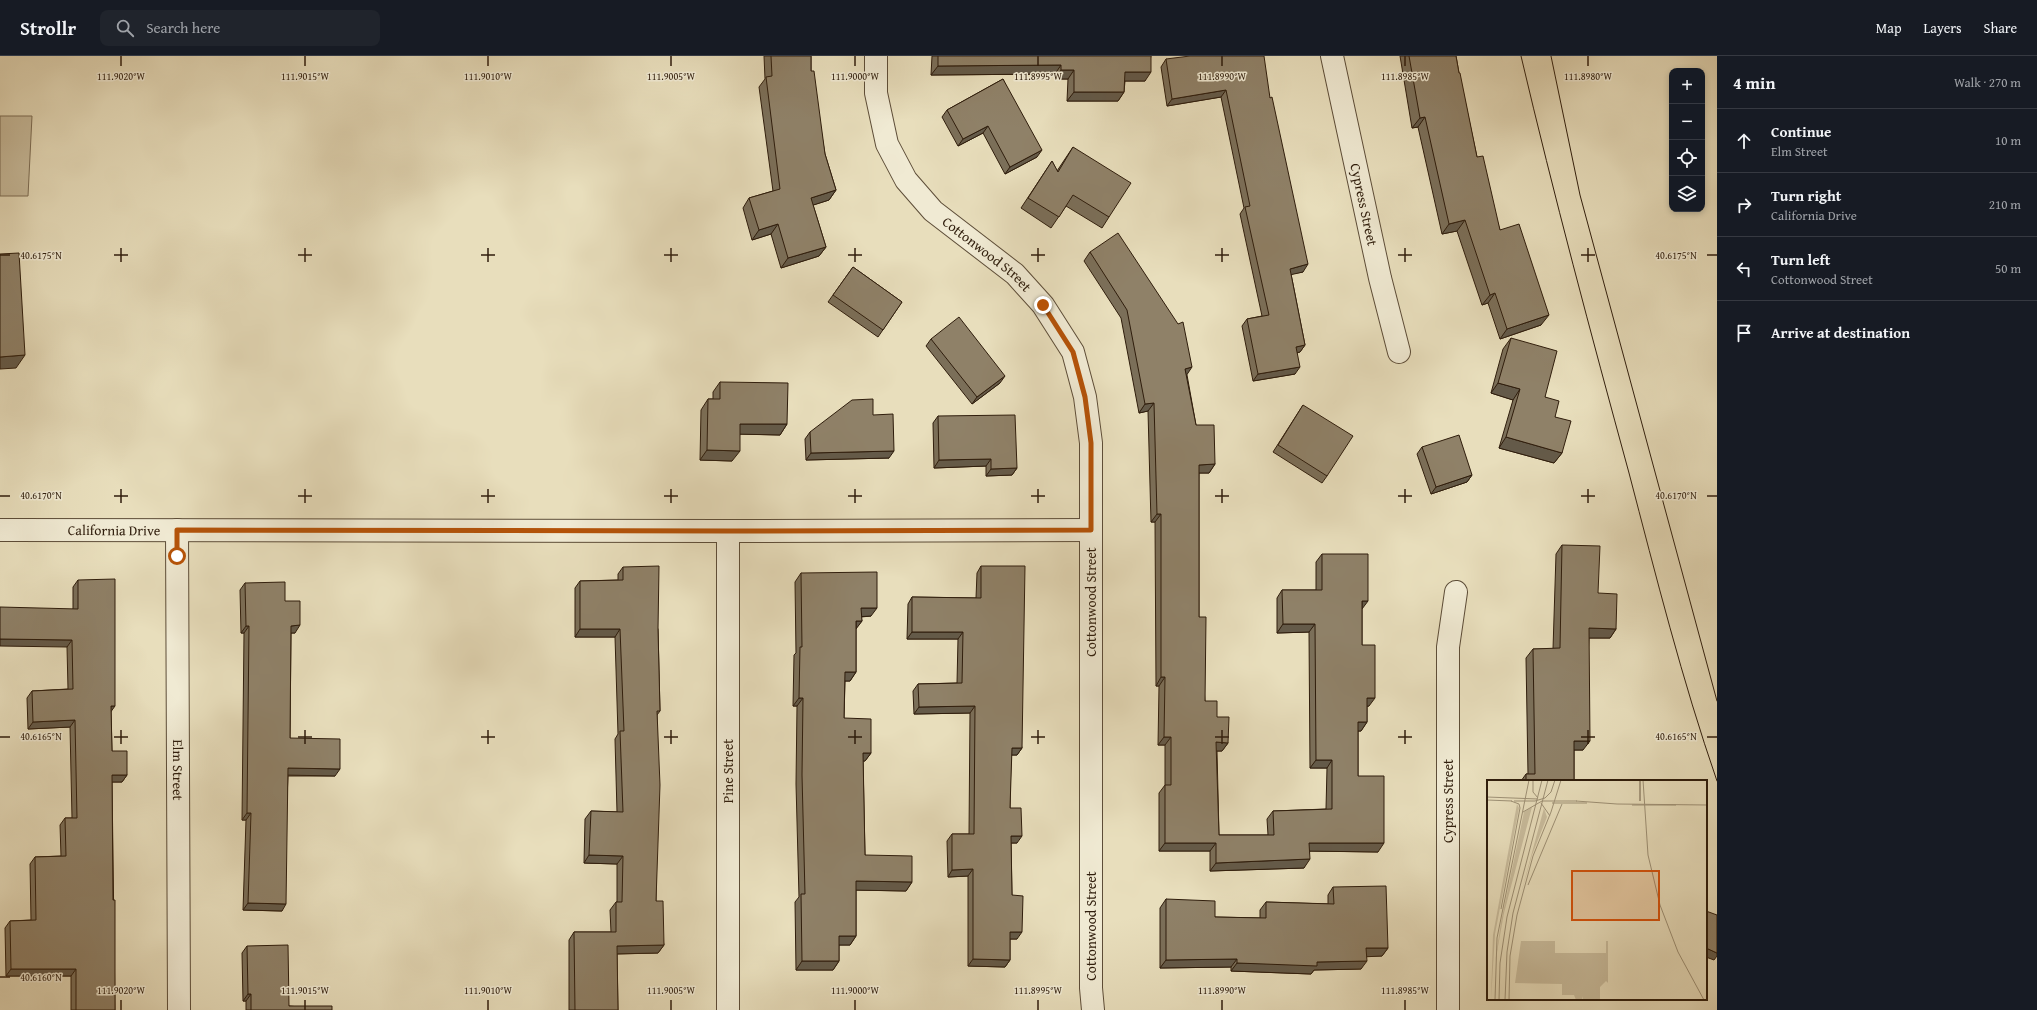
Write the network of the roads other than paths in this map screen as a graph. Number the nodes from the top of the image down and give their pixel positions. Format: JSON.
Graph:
{"nodes":[{"id":1,"x":876,"y":56,"type":"edge"},
{"id":2,"x":1332,"y":56,"type":"edge"},
{"id":3,"x":1399,"y":352,"type":"dead end"},
{"id":4,"x":0,"y":530,"type":"edge"},
{"id":5,"x":177,"y":530,"type":"junction"},
{"id":6,"x":1091,"y":530,"type":"junction"},
{"id":7,"x":728,"y":531,"type":"junction"},
{"id":8,"x":1456,"y":592,"type":"dead end"},
{"id":9,"x":179,"y":1010,"type":"edge"},
{"id":10,"x":728,"y":1010,"type":"edge"},
{"id":11,"x":1093,"y":1010,"type":"edge"},
{"id":12,"x":1448,"y":1010,"type":"edge"}],
"edges":[{"from":1,"to":6,"type":"street","name":"Cottonwood Street"},
{"from":2,"to":3,"type":"street","name":"Cypress Street"},
{"from":4,"to":5,"type":"street","name":"California Drive"},
{"from":5,"to":7,"type":"street","name":"California Drive"},
{"from":5,"to":9,"type":"street","name":"Elm Street"},
{"from":6,"to":7,"type":"street","name":"California Drive"},
{"from":6,"to":11,"type":"street","name":"Cottonwood Street"},
{"from":7,"to":10,"type":"street","name":"Pine Street"},
{"from":8,"to":12,"type":"street","name":"Cypress Street"}]}
